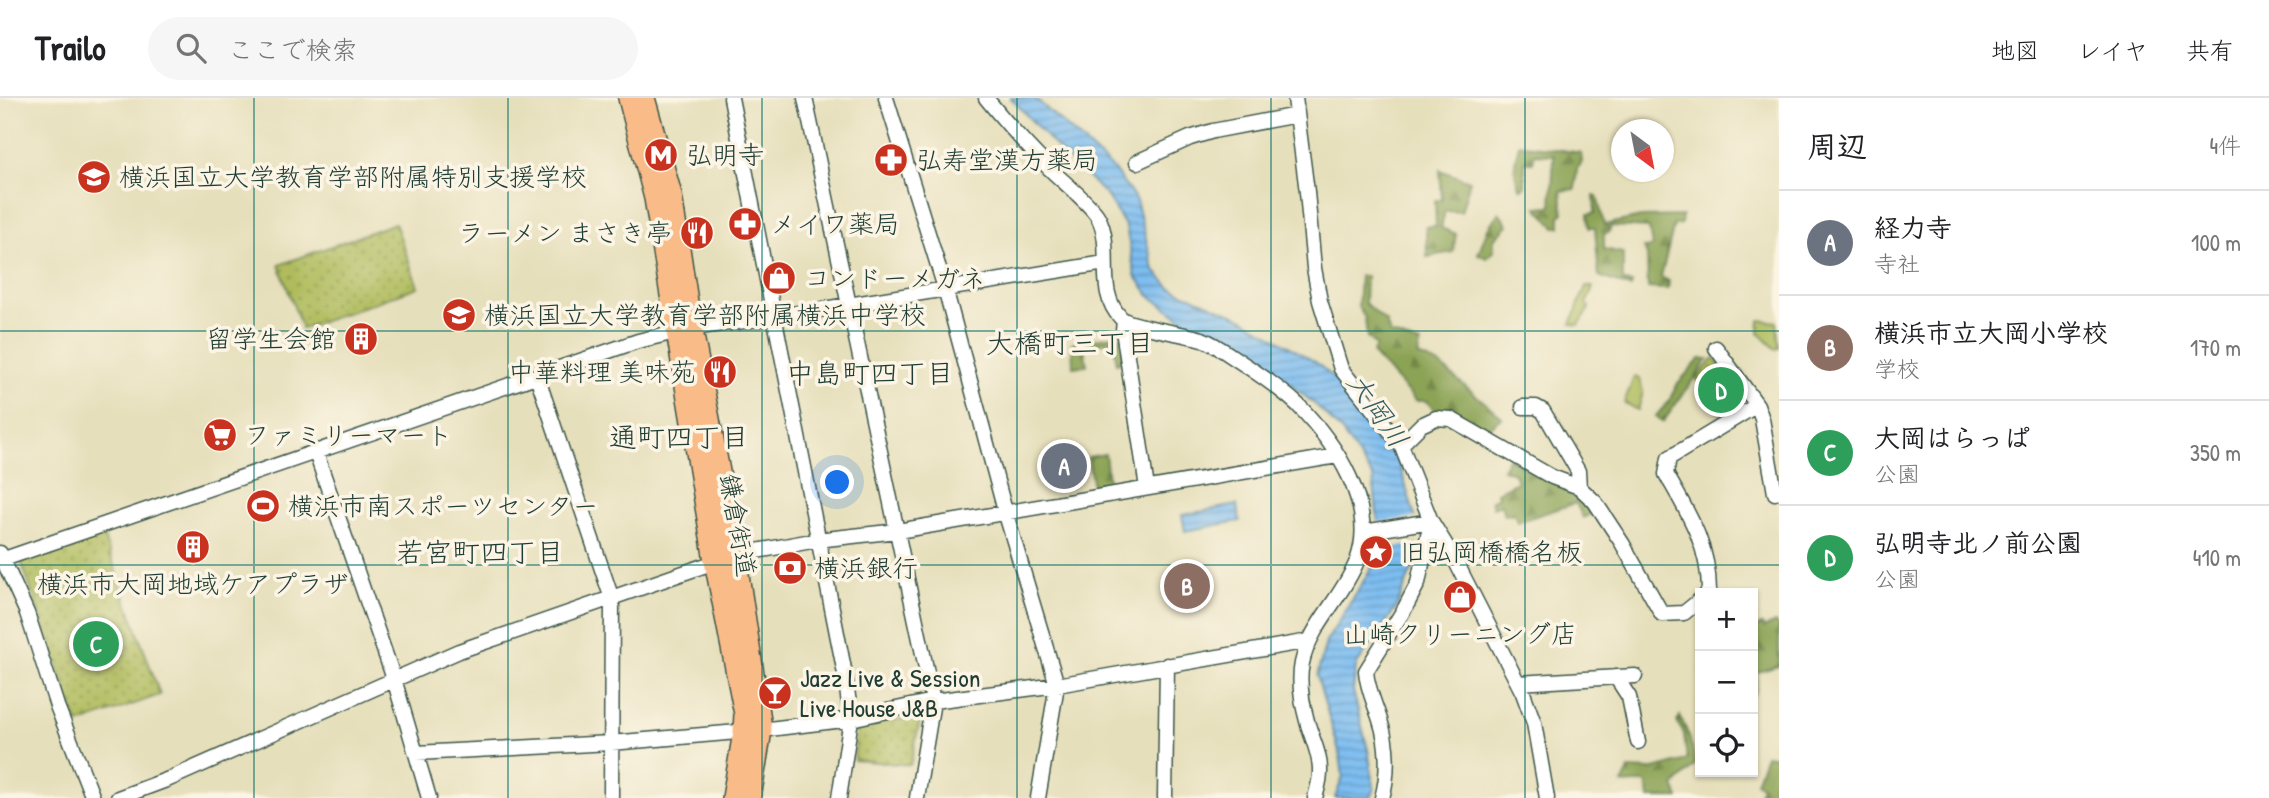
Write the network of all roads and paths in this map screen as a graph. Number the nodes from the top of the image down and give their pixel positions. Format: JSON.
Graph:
{"nodes":[{"id":1,"x":629,"y":98,"type":"edge"},
{"id":2,"x":644,"y":98,"type":"edge"},
{"id":3,"x":731,"y":98,"type":"edge"},
{"id":4,"x":805,"y":98,"type":"edge"},
{"id":5,"x":886,"y":98,"type":"edge"},
{"id":6,"x":986,"y":98,"type":"edge"},
{"id":7,"x":1295,"y":98,"type":"edge"},
{"id":8,"x":1297,"y":115,"type":"junction"},
{"id":9,"x":1137,"y":162,"type":"dead end"},
{"id":10,"x":1105,"y":264,"type":"junction"},
{"id":11,"x":945,"y":288,"type":"junction"},
{"id":12,"x":850,"y":305,"type":"junction"},
{"id":13,"x":775,"y":317,"type":"junction"},
{"id":14,"x":1124,"y":321,"type":"junction"},
{"id":15,"x":685,"y":330,"type":"junction"},
{"id":16,"x":1716,"y":348,"type":"dead end"},
{"id":17,"x":537,"y":376,"type":"junction"},
{"id":18,"x":1757,"y":404,"type":"junction"},
{"id":19,"x":1523,"y":407,"type":"dead end"},
{"id":20,"x":1401,"y":445,"type":"junction"},
{"id":21,"x":316,"y":453,"type":"junction"},
{"id":22,"x":1337,"y":456,"type":"junction"},
{"id":23,"x":1147,"y":488,"type":"junction"},
{"id":24,"x":1579,"y":488,"type":"junction"},
{"id":25,"x":1775,"y":493,"type":"dead end"},
{"id":26,"x":1006,"y":511,"type":"junction"},
{"id":27,"x":1431,"y":522,"type":"junction"},
{"id":28,"x":898,"y":531,"type":"junction"},
{"id":29,"x":1364,"y":532,"type":"junction"},
{"id":30,"x":817,"y":540,"type":"junction"},
{"id":31,"x":2,"y":556,"type":"edge"},
{"id":32,"x":725,"y":558,"type":"junction"},
{"id":33,"x":1707,"y":588,"type":"edge"},
{"id":34,"x":612,"y":599,"type":"junction"},
{"id":35,"x":1695,"y":604,"type":"edge"},
{"id":36,"x":1309,"y":641,"type":"junction"},
{"id":37,"x":1167,"y":666,"type":"junction"},
{"id":38,"x":1635,"y":676,"type":"dead end"},
{"id":39,"x":1616,"y":677,"type":"junction"},
{"id":40,"x":394,"y":679,"type":"junction"},
{"id":41,"x":1518,"y":683,"type":"junction"},
{"id":42,"x":1058,"y":685,"type":"junction"},
{"id":43,"x":933,"y":701,"type":"junction"},
{"id":44,"x":851,"y":719,"type":"junction"},
{"id":45,"x":752,"y":731,"type":"junction"},
{"id":46,"x":1638,"y":741,"type":"dead end"},
{"id":47,"x":611,"y":743,"type":"junction"},
{"id":48,"x":416,"y":753,"type":"junction"},
{"id":49,"x":93,"y":798,"type":"edge"},
{"id":50,"x":118,"y":798,"type":"edge"},
{"id":51,"x":429,"y":798,"type":"edge"},
{"id":52,"x":611,"y":798,"type":"edge"},
{"id":53,"x":733,"y":798,"type":"edge"},
{"id":54,"x":750,"y":798,"type":"edge"},
{"id":55,"x":839,"y":798,"type":"edge"},
{"id":56,"x":916,"y":798,"type":"edge"},
{"id":57,"x":1038,"y":798,"type":"edge"},
{"id":58,"x":1165,"y":798,"type":"edge"},
{"id":59,"x":1315,"y":798,"type":"edge"},
{"id":60,"x":1382,"y":798,"type":"edge"},
{"id":61,"x":1547,"y":798,"type":"edge"}],
"edges":[{"from":1,"to":15,"type":"main road","name":"鎌倉街道"},
{"from":2,"to":15,"type":"main road","name":"鎌倉街道"},
{"from":3,"to":13,"type":"street"},
{"from":4,"to":12,"type":"street"},
{"from":5,"to":11,"type":"street"},
{"from":6,"to":10,"type":"street"},
{"from":7,"to":8,"type":"street"},
{"from":8,"to":9,"type":"street"},
{"from":8,"to":20,"type":"street"},
{"from":10,"to":11,"type":"street"},
{"from":10,"to":14,"type":"street"},
{"from":11,"to":12,"type":"street"},
{"from":11,"to":26,"type":"street"},
{"from":12,"to":13,"type":"street"},
{"from":12,"to":28,"type":"street"},
{"from":13,"to":15,"type":"street"},
{"from":13,"to":30,"type":"street"},
{"from":14,"to":22,"type":"street"},
{"from":14,"to":23,"type":"street"},
{"from":15,"to":17,"type":"street"},
{"from":15,"to":32,"type":"main road","name":"鎌倉街道"},
{"from":16,"to":18,"type":"street"},
{"from":17,"to":21,"type":"street"},
{"from":17,"to":34,"type":"street"},
{"from":18,"to":25,"type":"street"},
{"from":18,"to":33,"type":"street"},
{"from":19,"to":24,"type":"street"},
{"from":20,"to":24,"type":"street"},
{"from":20,"to":27,"type":"street"},
{"from":21,"to":31,"type":"street"},
{"from":21,"to":40,"type":"street"},
{"from":22,"to":23,"type":"street"},
{"from":22,"to":29,"type":"street"},
{"from":23,"to":26,"type":"street"},
{"from":24,"to":35,"type":"street"},
{"from":26,"to":28,"type":"street"},
{"from":26,"to":42,"type":"street"},
{"from":27,"to":29,"type":"street"},
{"from":27,"to":41,"type":"street"},
{"from":27,"to":60,"type":"street"},
{"from":28,"to":30,"type":"street"},
{"from":28,"to":43,"type":"street"},
{"from":29,"to":36,"type":"street"},
{"from":30,"to":32,"type":"street"},
{"from":30,"to":44,"type":"street"},
{"from":31,"to":49,"type":"street"},
{"from":32,"to":34,"type":"street"},
{"from":32,"to":45,"type":"main road","name":"鎌倉街道"},
{"from":34,"to":40,"type":"street"},
{"from":34,"to":47,"type":"street"},
{"from":36,"to":37,"type":"street"},
{"from":36,"to":59,"type":"street"},
{"from":37,"to":42,"type":"street"},
{"from":37,"to":58,"type":"street"},
{"from":38,"to":39,"type":"street"},
{"from":39,"to":41,"type":"street"},
{"from":39,"to":46,"type":"street"},
{"from":40,"to":48,"type":"street"},
{"from":40,"to":50,"type":"street"},
{"from":41,"to":61,"type":"street"},
{"from":42,"to":43,"type":"street"},
{"from":42,"to":57,"type":"street"},
{"from":43,"to":44,"type":"street"},
{"from":43,"to":56,"type":"street"},
{"from":44,"to":45,"type":"street"},
{"from":44,"to":55,"type":"street"},
{"from":45,"to":47,"type":"street"},
{"from":45,"to":53,"type":"main road","name":"鎌倉街道"},
{"from":45,"to":54,"type":"main road","name":"鎌倉街道"},
{"from":47,"to":48,"type":"street"},
{"from":47,"to":52,"type":"street"},
{"from":48,"to":51,"type":"street"}]}
